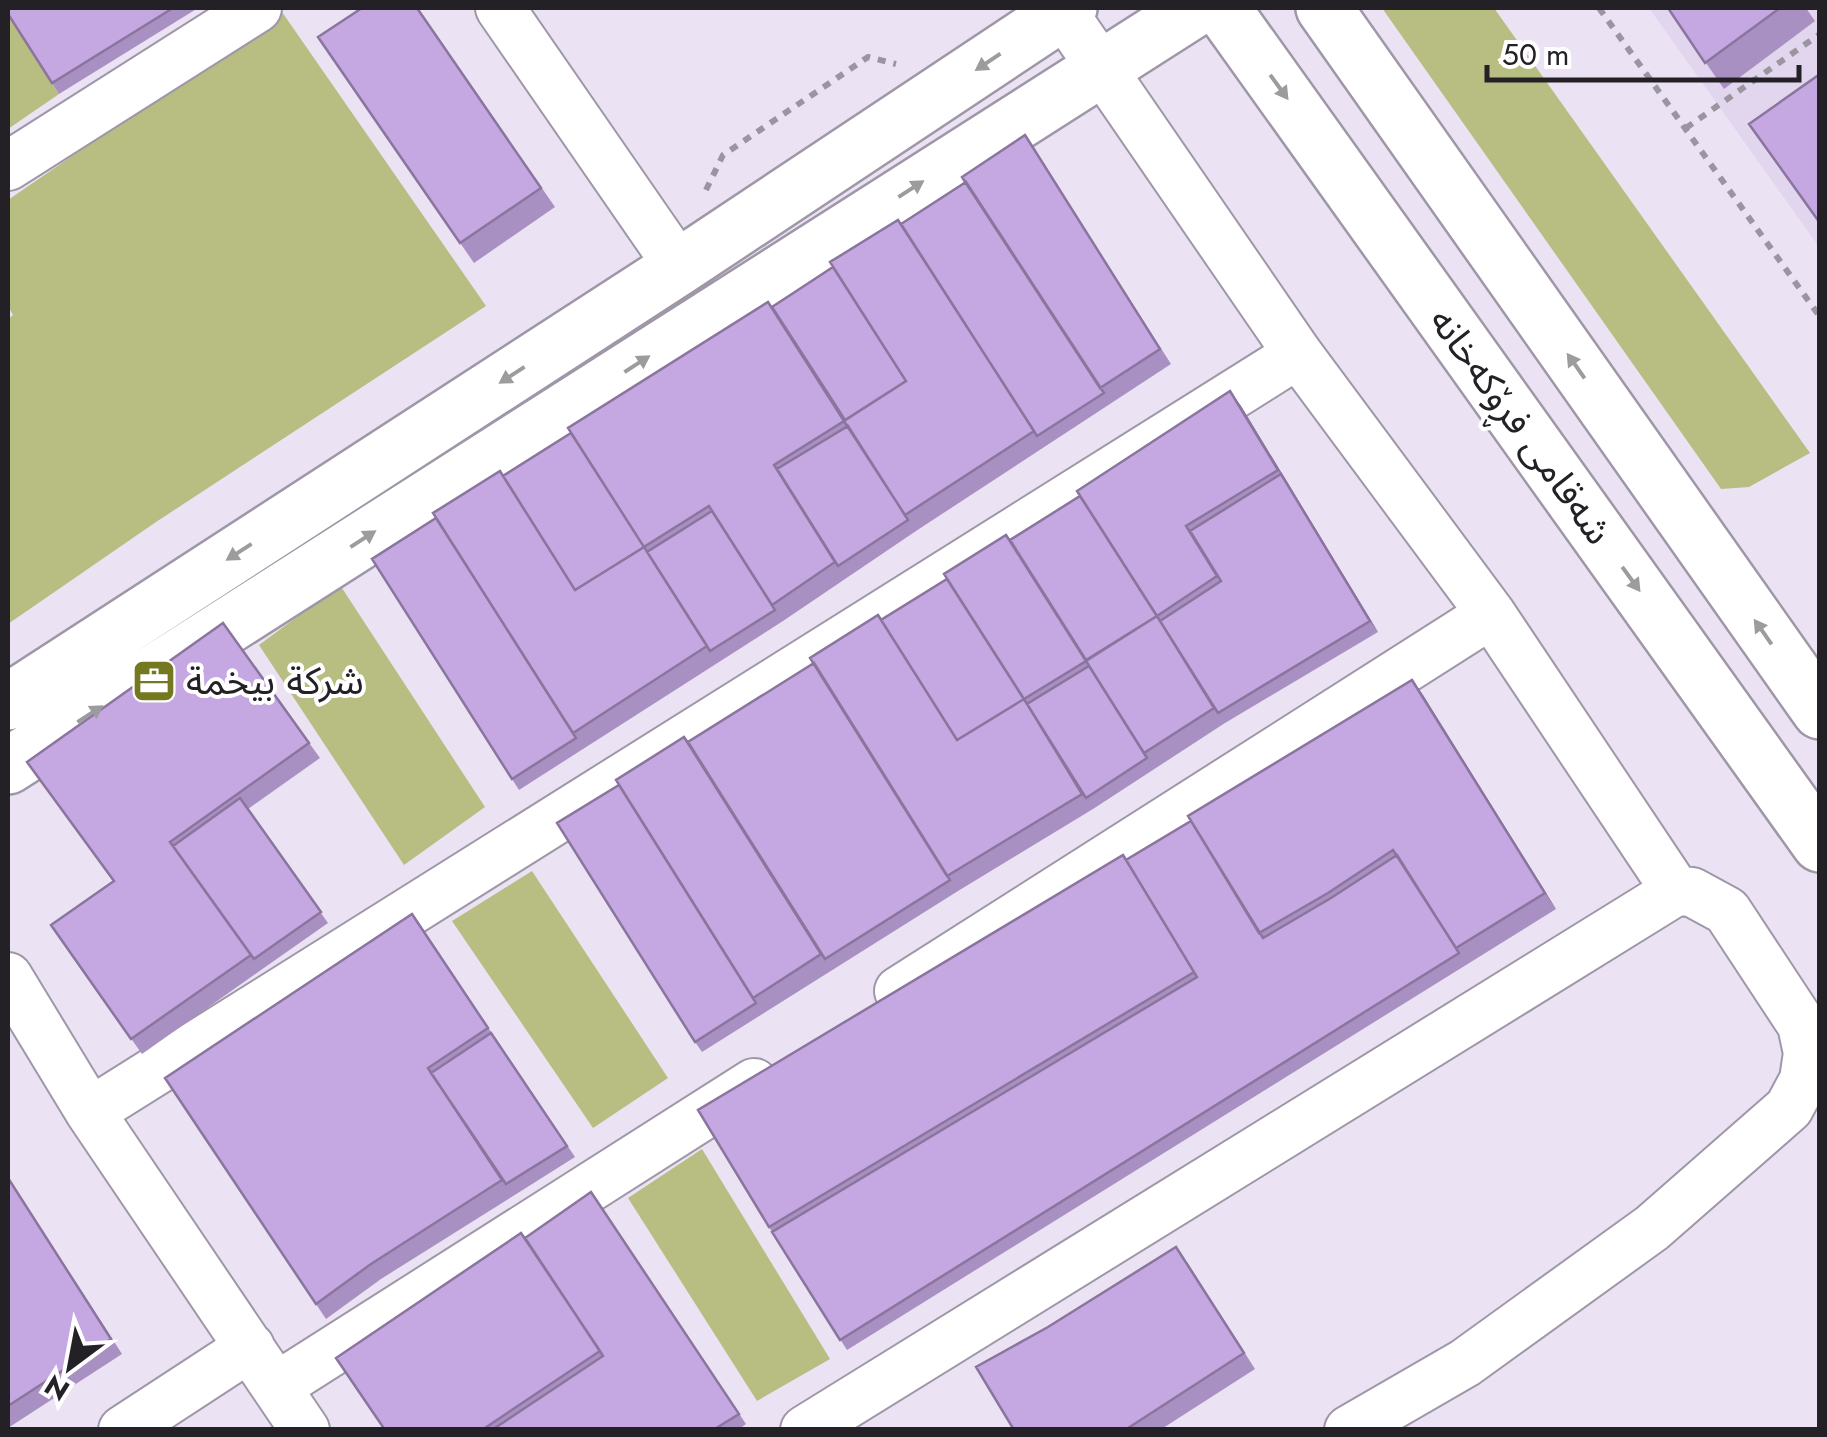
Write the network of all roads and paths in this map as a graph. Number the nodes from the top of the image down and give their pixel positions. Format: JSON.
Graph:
{"nodes":[{"id":1,"x":257,"y":8,"type":"edge"},
{"id":2,"x":500,"y":8,"type":"edge"},
{"id":3,"x":1196,"y":8,"type":"edge"},
{"id":4,"x":1222,"y":8,"type":"edge"},
{"id":5,"x":1324,"y":8,"type":"edge"},
{"id":6,"x":1599,"y":8,"type":"edge"},
{"id":7,"x":1064,"y":9,"type":"edge"},
{"id":8,"x":1820,"y":34,"type":"edge"},
{"id":9,"x":1115,"y":58,"type":"junction"},
{"id":10,"x":1685,"y":129,"type":"junction"},
{"id":11,"x":8,"y":166,"type":"edge"},
{"id":12,"x":679,"y":267,"type":"junction"},
{"id":13,"x":1820,"y":317,"type":"edge"},
{"id":14,"x":1298,"y":354,"type":"junction"},
{"id":15,"x":1491,"y":614,"type":"junction"},
{"id":16,"x":8,"y":702,"type":"edge"},
{"id":17,"x":1820,"y":712,"type":"edge"},
{"id":18,"x":8,"y":766,"type":"edge"},
{"id":19,"x":1820,"y":844,"type":"edge"},
{"id":20,"x":1676,"y":891,"type":"junction"},
{"id":21,"x":8,"y":977,"type":"edge"},
{"id":22,"x":859,"y":1016,"type":"edge"},
{"id":23,"x":792,"y":1059,"type":"edge"},
{"id":24,"x":90,"y":1112,"type":"junction"},
{"id":25,"x":250,"y":1347,"type":"junction"},
{"id":26,"x":276,"y":1388,"type":"junction"},
{"id":27,"x":123,"y":1430,"type":"edge"},
{"id":28,"x":305,"y":1430,"type":"edge"},
{"id":29,"x":805,"y":1430,"type":"edge"},
{"id":30,"x":1349,"y":1430,"type":"edge"}],
"edges":[{"from":1,"to":11,"type":"street"},
{"from":2,"to":12,"type":"street"},
{"from":3,"to":9,"type":"street"},
{"from":4,"to":19,"type":"street","name":"شەقامی فڕۆکەخانە","one_way":true},
{"from":17,"to":5,"type":"street","name":"شەقامی فڕۆکەخانە","one_way":true},
{"from":6,"to":10,"type":"path"},
{"from":7,"to":9,"type":"street"},
{"from":7,"to":12,"type":"street","one_way":true},
{"from":8,"to":10,"type":"path"},
{"from":9,"to":14,"type":"street"},
{"from":18,"to":9,"type":"street","one_way":true},
{"from":10,"to":13,"type":"path"},
{"from":12,"to":16,"type":"street","one_way":true},
{"from":14,"to":15,"type":"street"},
{"from":14,"to":24,"type":"street"},
{"from":15,"to":20,"type":"street"},
{"from":15,"to":22,"type":"street"},
{"from":20,"to":29,"type":"street"},
{"from":20,"to":30,"type":"street"},
{"from":21,"to":24,"type":"street"},
{"from":23,"to":26,"type":"street"},
{"from":24,"to":25,"type":"street"},
{"from":25,"to":26,"type":"street"},
{"from":25,"to":27,"type":"street"},
{"from":26,"to":28,"type":"street"}]}
